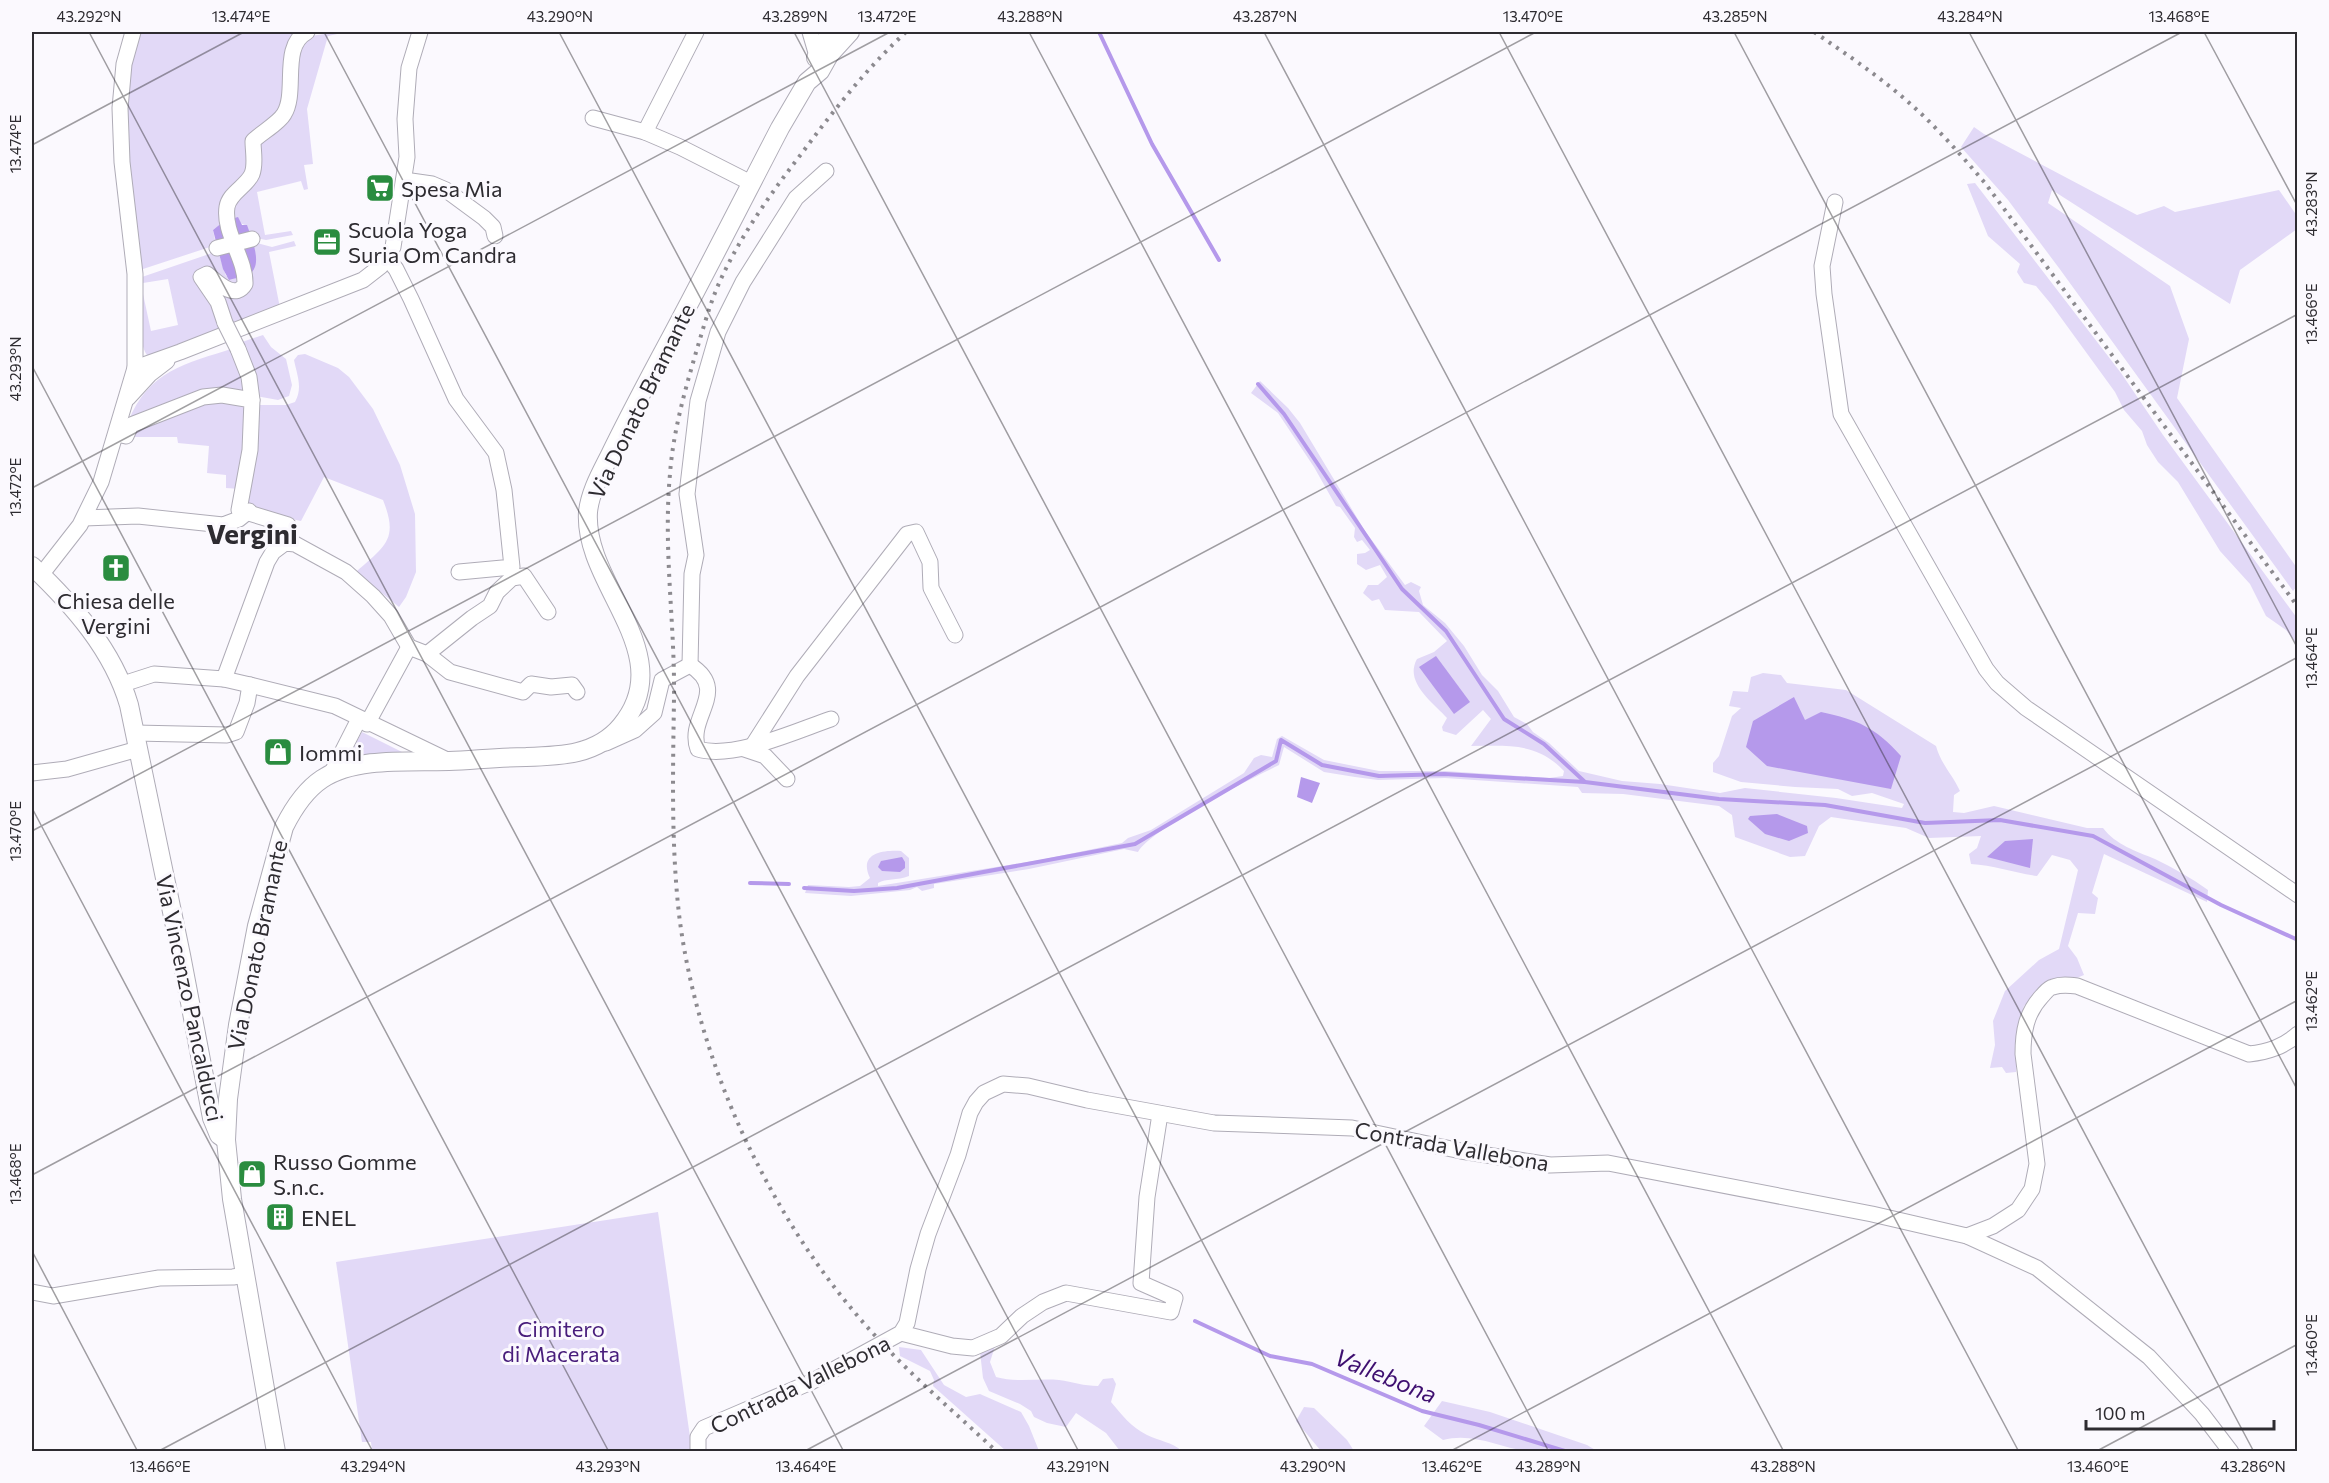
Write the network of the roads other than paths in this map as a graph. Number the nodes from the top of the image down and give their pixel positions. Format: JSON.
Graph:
{"nodes":[{"id":1,"x":133,"y":32,"type":"edge"},
{"id":2,"x":307,"y":32,"type":"edge"},
{"id":3,"x":420,"y":32,"type":"edge"},
{"id":4,"x":696,"y":32,"type":"edge"},
{"id":5,"x":810,"y":32,"type":"edge"},
{"id":6,"x":830,"y":32,"type":"edge"},
{"id":7,"x":850,"y":32,"type":"edge"},
{"id":8,"x":817,"y":56,"type":"junction"},
{"id":9,"x":807,"y":82,"type":"junction"},
{"id":10,"x":593,"y":118,"type":"dead end"},
{"id":11,"x":645,"y":132,"type":"junction"},
{"id":12,"x":826,"y":171,"type":"dead end"},
{"id":13,"x":404,"y":180,"type":"junction"},
{"id":14,"x":751,"y":183,"type":"junction"},
{"id":15,"x":1834,"y":202,"type":"dead end"},
{"id":16,"x":495,"y":236,"type":"dead end"},
{"id":17,"x":252,"y":239,"type":"dead end"},
{"id":18,"x":234,"y":244,"type":"junction"},
{"id":19,"x":217,"y":248,"type":"dead end"},
{"id":20,"x":387,"y":258,"type":"junction"},
{"id":21,"x":180,"y":352,"type":"junction"},
{"id":22,"x":135,"y":368,"type":"junction"},
{"id":23,"x":126,"y":400,"type":"junction"},
{"id":24,"x":252,"y":400,"type":"junction"},
{"id":25,"x":117,"y":434,"type":"junction"},
{"id":26,"x":244,"y":511,"type":"junction"},
{"id":27,"x":84,"y":518,"type":"junction"},
{"id":28,"x":285,"y":543,"type":"junction"},
{"id":29,"x":36,"y":570,"type":"edge"},
{"id":30,"x":459,"y":572,"type":"dead end"},
{"id":31,"x":548,"y":612,"type":"dead end"},
{"id":32,"x":955,"y":635,"type":"dead end"},
{"id":33,"x":409,"y":647,"type":"junction"},
{"id":34,"x":427,"y":654,"type":"junction"},
{"id":35,"x":690,"y":665,"type":"junction"},
{"id":36,"x":224,"y":680,"type":"junction"},
{"id":37,"x":123,"y":684,"type":"junction"},
{"id":38,"x":250,"y":685,"type":"junction"},
{"id":39,"x":577,"y":692,"type":"dead end"},
{"id":40,"x":831,"y":719,"type":"dead end"},
{"id":41,"x":363,"y":721,"type":"junction"},
{"id":42,"x":136,"y":741,"type":"junction"},
{"id":43,"x":595,"y":747,"type":"junction"},
{"id":44,"x":749,"y":747,"type":"junction"},
{"id":45,"x":448,"y":761,"type":"junction"},
{"id":46,"x":32,"y":773,"type":"edge"},
{"id":47,"x":331,"y":774,"type":"junction"},
{"id":48,"x":787,"y":778,"type":"dead end"},
{"id":49,"x":2298,"y":895,"type":"edge"},
{"id":50,"x":2298,"y":1034,"type":"edge"},
{"id":51,"x":1160,"y":1114,"type":"junction"},
{"id":52,"x":226,"y":1140,"type":"junction"},
{"id":53,"x":1967,"y":1236,"type":"junction"},
{"id":54,"x":245,"y":1275,"type":"junction"},
{"id":55,"x":32,"y":1292,"type":"edge"},
{"id":56,"x":901,"y":1333,"type":"junction"},
{"id":57,"x":276,"y":1452,"type":"edge"},
{"id":58,"x":698,"y":1452,"type":"edge"},
{"id":59,"x":2231,"y":1452,"type":"edge"}],
"edges":[{"from":1,"to":22,"type":"street"},
{"from":2,"to":18,"type":"street"},
{"from":3,"to":13,"type":"street"},
{"from":4,"to":11,"type":"street"},
{"from":5,"to":8,"type":"street"},
{"from":6,"to":8,"type":"main road","name":"Via Donato Bramante"},
{"from":7,"to":9,"type":"main road","name":"Via Donato Bramante"},
{"from":8,"to":9,"type":"main road","name":"Via Donato Bramante"},
{"from":9,"to":14,"type":"main road","name":"Via Donato Bramante"},
{"from":10,"to":11,"type":"street"},
{"from":11,"to":14,"type":"street"},
{"from":12,"to":35,"type":"street"},
{"from":13,"to":16,"type":"street"},
{"from":13,"to":20,"type":"street"},
{"from":14,"to":43,"type":"main road","name":"Via Donato Bramante"},
{"from":15,"to":49,"type":"street"},
{"from":17,"to":18,"type":"street"},
{"from":18,"to":19,"type":"street"},
{"from":18,"to":24,"type":"street","bridge":true},
{"from":20,"to":21,"type":"street"},
{"from":20,"to":30,"type":"street"},
{"from":21,"to":22,"type":"street"},
{"from":21,"to":23,"type":"street"},
{"from":22,"to":23,"type":"street"},
{"from":23,"to":25,"type":"street"},
{"from":24,"to":25,"type":"street"},
{"from":24,"to":26,"type":"street"},
{"from":25,"to":27,"type":"street"},
{"from":26,"to":27,"type":"street"},
{"from":26,"to":28,"type":"street"},
{"from":27,"to":29,"type":"street"},
{"from":28,"to":33,"type":"street"},
{"from":28,"to":36,"type":"street"},
{"from":29,"to":37,"type":"main road","name":"Via Vincenzo Pancalducci"},
{"from":31,"to":34,"type":"street"},
{"from":32,"to":44,"type":"street"},
{"from":33,"to":34,"type":"street"},
{"from":33,"to":41,"type":"street"},
{"from":34,"to":39,"type":"street"},
{"from":35,"to":43,"type":"street"},
{"from":35,"to":44,"type":"street"},
{"from":36,"to":37,"type":"street"},
{"from":36,"to":38,"type":"street"},
{"from":37,"to":42,"type":"main road","name":"Via Vincenzo Pancalducci"},
{"from":38,"to":41,"type":"street"},
{"from":38,"to":42,"type":"street"},
{"from":40,"to":44,"type":"street"},
{"from":41,"to":45,"type":"street"},
{"from":41,"to":47,"type":"street"},
{"from":42,"to":46,"type":"street"},
{"from":42,"to":52,"type":"main road","name":"Via Vincenzo Pancalducci"},
{"from":43,"to":45,"type":"main road","name":"Via Donato Bramante"},
{"from":44,"to":48,"type":"street"},
{"from":45,"to":47,"type":"main road","name":"Via Donato Bramante"},
{"from":47,"to":52,"type":"main road","name":"Via Donato Bramante"},
{"from":50,"to":53,"type":"street"},
{"from":51,"to":53,"type":"street","name":"Contrada Vallebona"},
{"from":51,"to":56,"type":"street","name":"Contrada Vallebona"},
{"from":51,"to":56,"type":"street"},
{"from":52,"to":54,"type":"main road","name":"Via Vincenzo Pancalducci"},
{"from":53,"to":59,"type":"street","name":"Contrada Vallebona"},
{"from":54,"to":55,"type":"street"},
{"from":54,"to":57,"type":"main road","name":"Via Vincenzo Pancalducci"},
{"from":56,"to":58,"type":"street","name":"Contrada Vallebona"}]}
